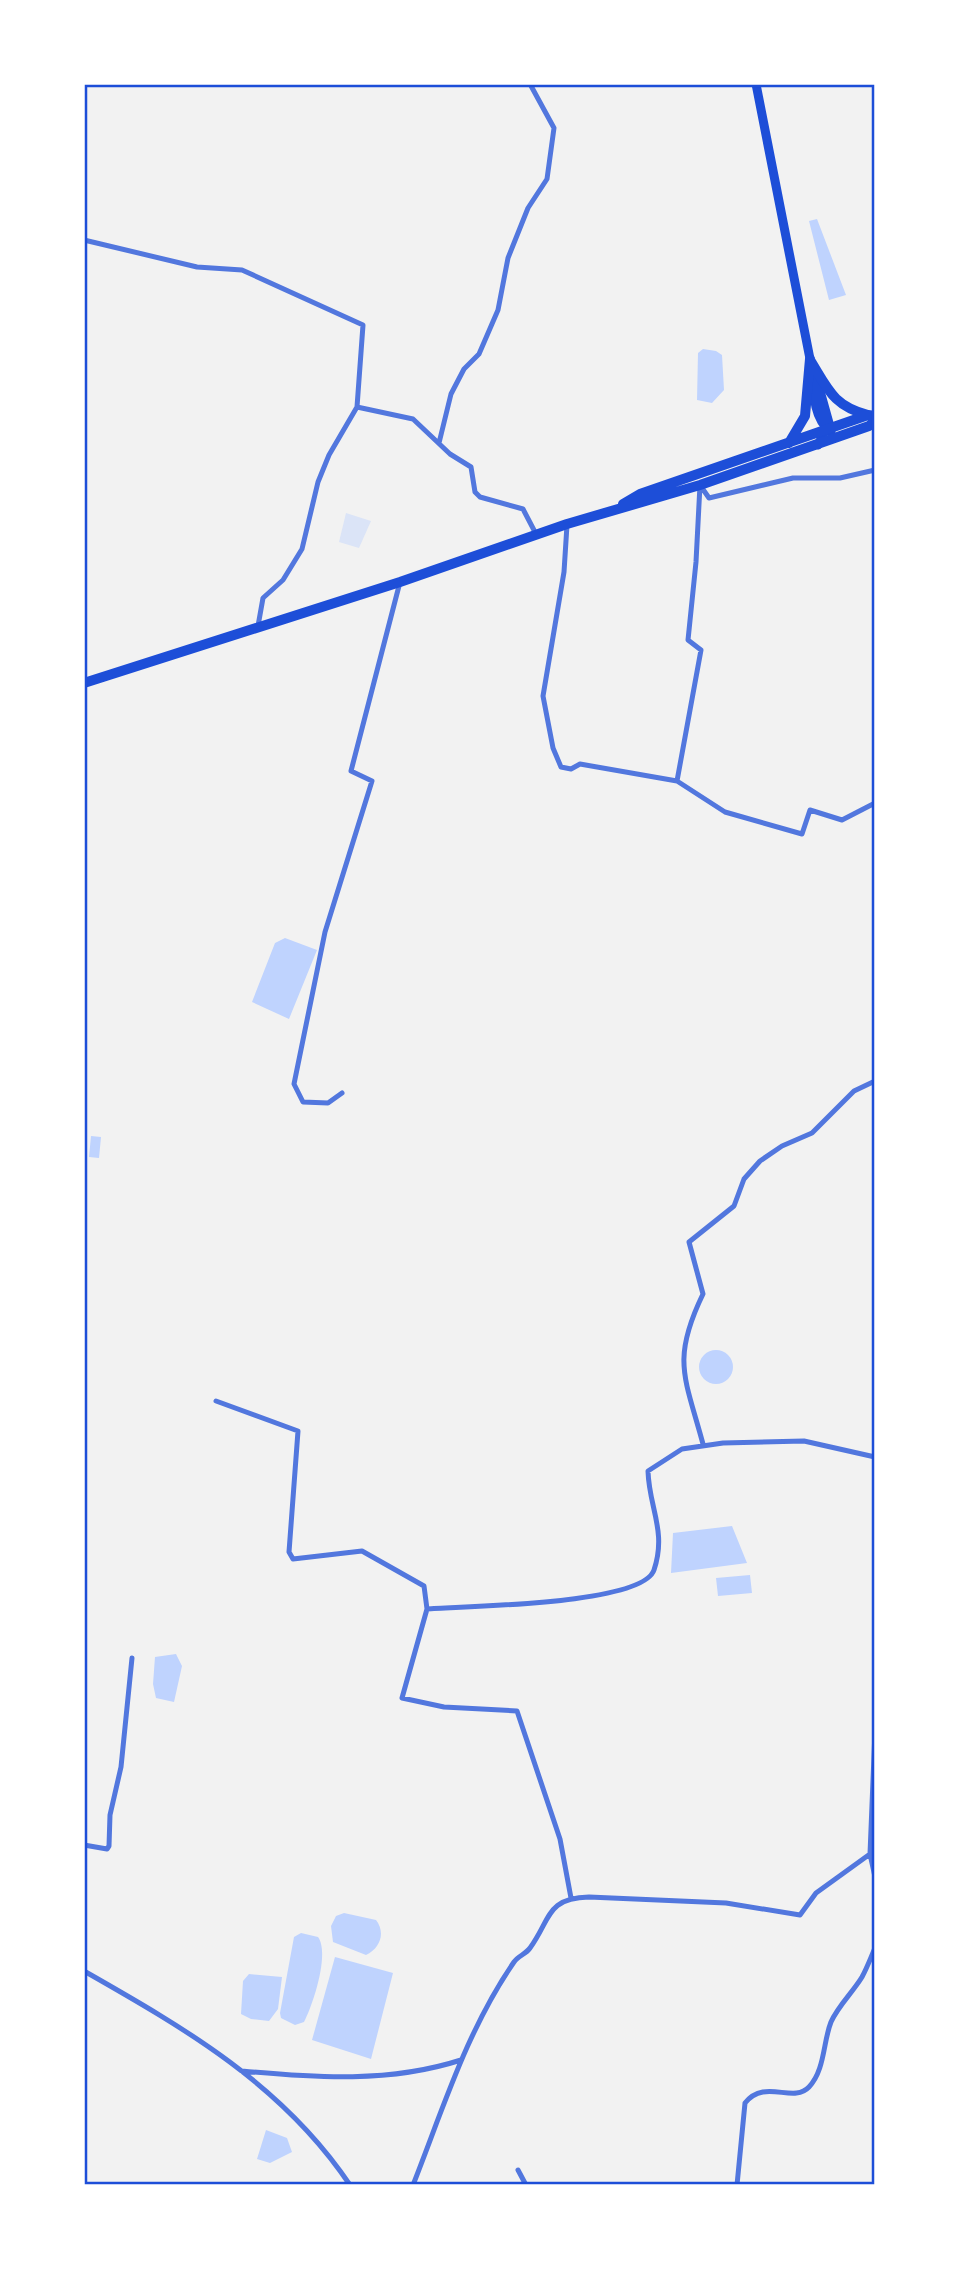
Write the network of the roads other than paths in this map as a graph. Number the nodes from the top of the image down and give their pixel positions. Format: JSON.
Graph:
{"nodes":[{"id":1,"x":530,"y":84,"type":"edge"},
{"id":2,"x":756,"y":84,"type":"edge"},
{"id":3,"x":84,"y":240,"type":"edge"},
{"id":4,"x":810,"y":359,"type":"junction"},
{"id":5,"x":357,"y":407,"type":"junction"},
{"id":6,"x":873,"y":417,"type":"edge"},
{"id":7,"x":828,"y":430,"type":"junction"},
{"id":8,"x":840,"y":438,"type":"junction"},
{"id":9,"x":439,"y":443,"type":"junction"},
{"id":10,"x":788,"y":443,"type":"junction"},
{"id":11,"x":817,"y":446,"type":"junction"},
{"id":12,"x":875,"y":470,"type":"edge"},
{"id":13,"x":700,"y":485,"type":"junction"},
{"id":14,"x":617,"y":508,"type":"junction"},
{"id":15,"x":567,"y":524,"type":"junction"},
{"id":16,"x":536,"y":534,"type":"junction"},
{"id":17,"x":400,"y":582,"type":"junction"},
{"id":18,"x":258,"y":626,"type":"junction"},
{"id":19,"x":84,"y":683,"type":"edge"},
{"id":20,"x":677,"y":781,"type":"junction"},
{"id":21,"x":875,"y":803,"type":"edge"},
{"id":22,"x":875,"y":1081,"type":"edge"},
{"id":23,"x":342,"y":1093,"type":"dead end"},
{"id":24,"x":216,"y":1401,"type":"dead end"},
{"id":25,"x":703,"y":1444,"type":"junction"},
{"id":26,"x":875,"y":1457,"type":"edge"},
{"id":27,"x":427,"y":1609,"type":"junction"},
{"id":28,"x":132,"y":1658,"type":"dead end"},
{"id":29,"x":875,"y":1731,"type":"edge"},
{"id":30,"x":84,"y":1845,"type":"edge"},
{"id":31,"x":870,"y":1854,"type":"junction"},
{"id":32,"x":875,"y":1877,"type":"edge"},
{"id":33,"x":571,"y":1898,"type":"junction"},
{"id":34,"x":875,"y":1948,"type":"edge"},
{"id":35,"x":84,"y":1971,"type":"edge"},
{"id":36,"x":461,"y":2060,"type":"junction"},
{"id":37,"x":241,"y":2071,"type":"junction"},
{"id":38,"x":518,"y":2170,"type":"dead end"},
{"id":39,"x":350,"y":2185,"type":"edge"},
{"id":40,"x":413,"y":2185,"type":"edge"},
{"id":41,"x":526,"y":2185,"type":"edge"},
{"id":42,"x":737,"y":2185,"type":"edge"}],
"edges":[{"from":1,"to":9,"type":"street"},
{"from":2,"to":4,"type":"main road"},
{"from":3,"to":5,"type":"street"},
{"from":4,"to":6,"type":"highway"},
{"from":4,"to":7,"type":"main road"},
{"from":4,"to":10,"type":"highway"},
{"from":5,"to":9,"type":"street"},
{"from":5,"to":18,"type":"street"},
{"from":6,"to":7,"type":"highway"},
{"from":6,"to":8,"type":"highway"},
{"from":7,"to":8,"type":"main road"},
{"from":7,"to":10,"type":"highway"},
{"from":7,"to":11,"type":"main road"},
{"from":8,"to":11,"type":"highway"},
{"from":9,"to":16,"type":"street"},
{"from":10,"to":14,"type":"highway"},
{"from":11,"to":13,"type":"highway"},
{"from":12,"to":13,"type":"street"},
{"from":13,"to":14,"type":"highway"},
{"from":13,"to":20,"type":"street"},
{"from":14,"to":15,"type":"highway"},
{"from":15,"to":16,"type":"highway"},
{"from":15,"to":20,"type":"street"},
{"from":16,"to":17,"type":"highway"},
{"from":17,"to":18,"type":"highway"},
{"from":17,"to":23,"type":"street"},
{"from":18,"to":19,"type":"highway"},
{"from":20,"to":21,"type":"street"},
{"from":22,"to":25,"type":"street"},
{"from":24,"to":27,"type":"street"},
{"from":25,"to":26,"type":"street"},
{"from":25,"to":27,"type":"street"},
{"from":27,"to":33,"type":"street"},
{"from":28,"to":30,"type":"street"},
{"from":29,"to":31,"type":"street"},
{"from":31,"to":32,"type":"street"},
{"from":31,"to":33,"type":"street"},
{"from":33,"to":36,"type":"street"},
{"from":34,"to":42,"type":"street"},
{"from":35,"to":37,"type":"street"},
{"from":36,"to":37,"type":"street"},
{"from":36,"to":40,"type":"street"},
{"from":37,"to":39,"type":"street"},
{"from":38,"to":41,"type":"street"}]}
